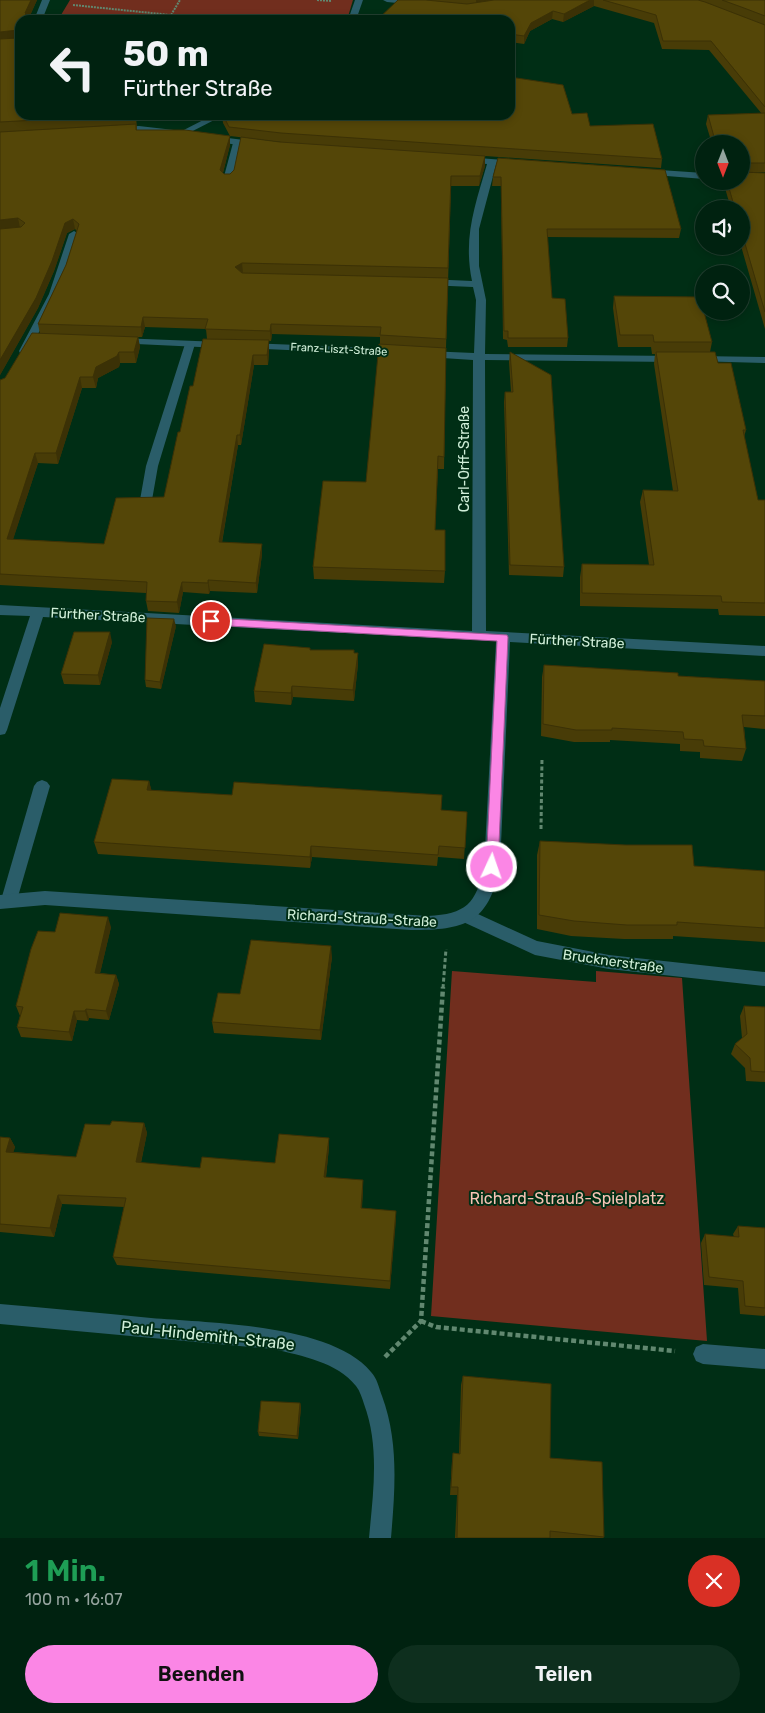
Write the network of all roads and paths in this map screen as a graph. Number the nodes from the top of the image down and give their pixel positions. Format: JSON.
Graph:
{"nodes":[{"id":1,"x":46,"y":0,"type":"edge"},
{"id":2,"x":180,"y":0,"type":"edge"},
{"id":3,"x":359,"y":0,"type":"edge"},
{"id":4,"x":387,"y":0,"type":"edge"},
{"id":5,"x":423,"y":4,"type":"edge"},
{"id":6,"x":73,"y":5,"type":"dead end"},
{"id":7,"x":40,"y":15,"type":"edge"},
{"id":8,"x":171,"y":15,"type":"joint"},
{"id":9,"x":354,"y":15,"type":"edge"},
{"id":10,"x":209,"y":120,"type":"edge"},
{"id":11,"x":104,"y":131,"type":"edge"},
{"id":12,"x":180,"y":134,"type":"junction"},
{"id":13,"x":237,"y":143,"type":"junction"},
{"id":14,"x":270,"y":146,"type":"edge"},
{"id":15,"x":454,"y":159,"type":"edge"},
{"id":16,"x":492,"y":162,"type":"junction"},
{"id":17,"x":529,"y":164,"type":"edge"},
{"id":18,"x":632,"y":172,"type":"edge"},
{"id":19,"x":695,"y":176,"type":"edge"},
{"id":20,"x":228,"y":180,"type":"edge"},
{"id":21,"x":74,"y":234,"type":"edge"},
{"id":22,"x":419,"y":282,"type":"edge"},
{"id":23,"x":478,"y":284,"type":"junction"},
{"id":24,"x":112,"y":341,"type":"edge"},
{"id":25,"x":190,"y":344,"type":"junction"},
{"id":26,"x":479,"y":357,"type":"junction"},
{"id":27,"x":765,"y":360,"type":"edge"},
{"id":28,"x":16,"y":363,"type":"edge"},
{"id":29,"x":146,"y":500,"type":"edge"},
{"id":30,"x":0,"y":610,"type":"edge"},
{"id":31,"x":38,"y":612,"type":"junction"},
{"id":32,"x":479,"y":636,"type":"junction"},
{"id":33,"x":503,"y":637,"type":"junction"},
{"id":34,"x":765,"y":651,"type":"edge"},
{"id":35,"x":0,"y":730,"type":"edge"},
{"id":36,"x":542,"y":758,"type":"dead end"},
{"id":37,"x":42,"y":786,"type":"dead end"},
{"id":38,"x":541,"y":829,"type":"dead end"},
{"id":39,"x":4,"y":901,"type":"edge"},
{"id":40,"x":467,"y":916,"type":"junction"},
{"id":41,"x":765,"y":979,"type":"edge"},
{"id":42,"x":0,"y":1314,"type":"edge"},
{"id":43,"x":421,"y":1320,"type":"junction"},
{"id":44,"x":703,"y":1354,"type":"joint"},
{"id":45,"x":765,"y":1359,"type":"edge"},
{"id":46,"x":364,"y":1379,"type":"junction"},
{"id":47,"x":380,"y":1538,"type":"edge"}],
"edges":[{"from":1,"to":7,"type":"street"},
{"from":2,"to":8,"type":"path"},
{"from":3,"to":9,"type":"street"},
{"from":4,"to":5,"type":"street"},
{"from":6,"to":8,"type":"path"},
{"from":10,"to":12,"type":"street"},
{"from":11,"to":12,"type":"street"},
{"from":12,"to":13,"type":"street"},
{"from":13,"to":14,"type":"street"},
{"from":13,"to":20,"type":"street"},
{"from":15,"to":16,"type":"street"},
{"from":16,"to":17,"type":"street"},
{"from":16,"to":23,"type":"street","name":"Carl-Orff-Straße"},
{"from":18,"to":19,"type":"street"},
{"from":21,"to":28,"type":"street"},
{"from":22,"to":23,"type":"street"},
{"from":23,"to":26,"type":"street","name":"Carl-Orff-Straße"},
{"from":24,"to":25,"type":"street","name":"Franz-Liszt-Straße"},
{"from":25,"to":26,"type":"street","name":"Franz-Liszt-Straße"},
{"from":25,"to":29,"type":"street"},
{"from":26,"to":27,"type":"street","name":"Franz-Liszt-Straße"},
{"from":26,"to":32,"type":"street","name":"Carl-Orff-Straße"},
{"from":30,"to":31,"type":"street","name":"Fürther Straße"},
{"from":31,"to":32,"type":"street","name":"Fürther Straße"},
{"from":31,"to":35,"type":"street"},
{"from":32,"to":33,"type":"street","name":"Fürther Straße"},
{"from":33,"to":34,"type":"street","name":"Fürther Straße"},
{"from":33,"to":40,"type":"street"},
{"from":36,"to":38,"type":"path"},
{"from":37,"to":39,"type":"street"},
{"from":39,"to":40,"type":"street","name":"Richard-Strauß-Straße"},
{"from":40,"to":41,"type":"street","name":"Brucknerstraße"},
{"from":40,"to":43,"type":"path"},
{"from":42,"to":46,"type":"street","name":"Paul-Hindemith-Straße"},
{"from":43,"to":44,"type":"path"},
{"from":43,"to":46,"type":"path"},
{"from":44,"to":45,"type":"street"},
{"from":46,"to":47,"type":"street","name":"Paul-Hindemith-Straße"}]}
